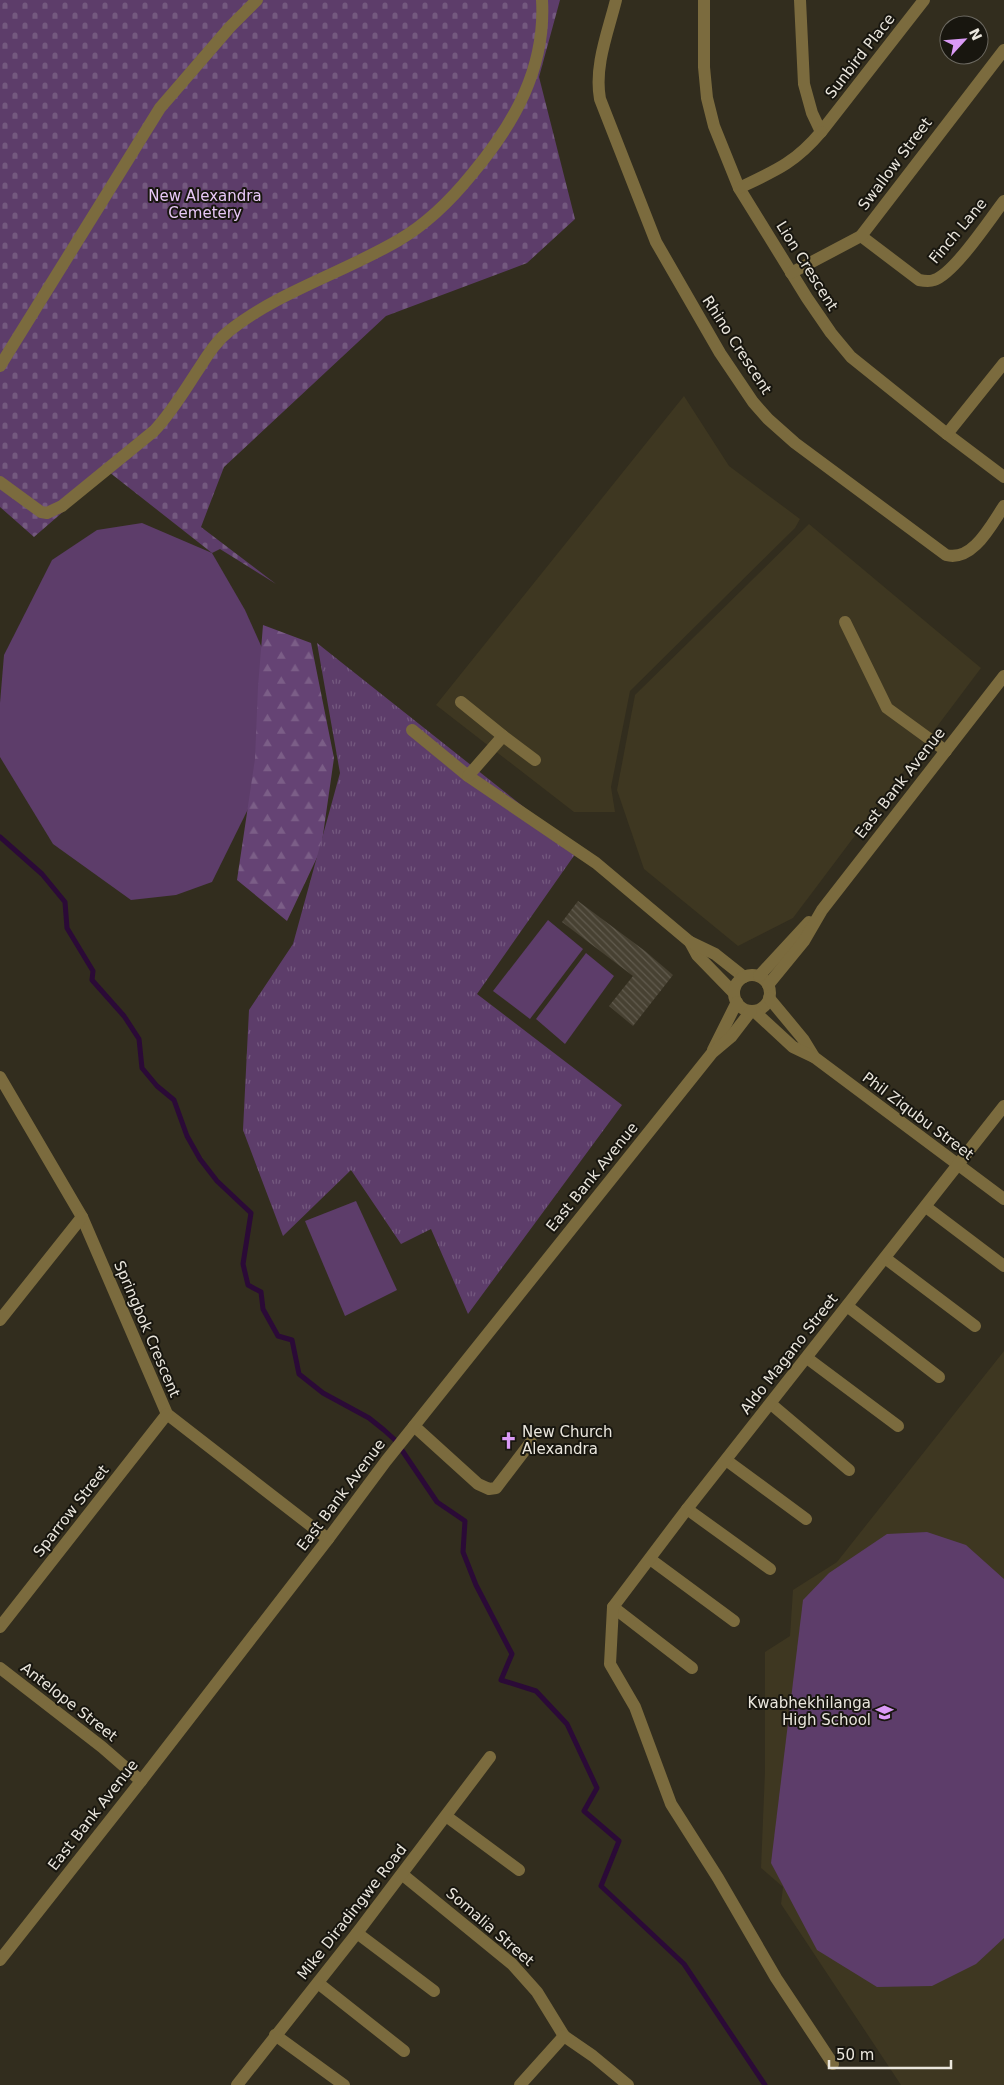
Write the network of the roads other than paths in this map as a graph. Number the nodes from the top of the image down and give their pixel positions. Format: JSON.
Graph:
{"nodes":[{"id":1,"x":256,"y":0,"type":"edge"},
{"id":2,"x":542,"y":0,"type":"edge"},
{"id":3,"x":616,"y":0,"type":"edge"},
{"id":4,"x":704,"y":0,"type":"edge"},
{"id":5,"x":800,"y":0,"type":"edge"},
{"id":6,"x":924,"y":0,"type":"edge"},
{"id":7,"x":1004,"y":50,"type":"edge"},
{"id":8,"x":821,"y":132,"type":"junction"},
{"id":9,"x":740,"y":188,"type":"junction"},
{"id":10,"x":1004,"y":201,"type":"edge"},
{"id":11,"x":861,"y":236,"type":"junction"},
{"id":12,"x":791,"y":273,"type":"junction"},
{"id":13,"x":1004,"y":363,"type":"edge"},
{"id":14,"x":0,"y":366,"type":"edge"},
{"id":15,"x":948,"y":434,"type":"junction"},
{"id":16,"x":1004,"y":477,"type":"edge"},
{"id":17,"x":0,"y":482,"type":"edge"},
{"id":18,"x":1004,"y":506,"type":"edge"},
{"id":19,"x":845,"y":622,"type":"dead end"},
{"id":20,"x":1004,"y":676,"type":"edge"},
{"id":21,"x":462,"y":702,"type":"dead end"},
{"id":22,"x":412,"y":730,"type":"dead end"},
{"id":23,"x":503,"y":736,"type":"junction"},
{"id":24,"x":946,"y":751,"type":"junction"},
{"id":25,"x":535,"y":760,"type":"dead end"},
{"id":26,"x":468,"y":776,"type":"junction"},
{"id":27,"x":690,"y":942,"type":"junction"},
{"id":28,"x":744,"y":977,"type":"junction"},
{"id":29,"x":763,"y":981,"type":"junction"},
{"id":30,"x":735,"y":998,"type":"junction"},
{"id":31,"x":769,"y":998,"type":"junction"},
{"id":32,"x":753,"y":1011,"type":"junction"},
{"id":33,"x":712,"y":1053,"type":"junction"},
{"id":34,"x":814,"y":1058,"type":"junction"},
{"id":35,"x":0,"y":1077,"type":"edge"},
{"id":36,"x":1002,"y":1114,"type":"edge"},
{"id":37,"x":957,"y":1166,"type":"junction"},
{"id":38,"x":1004,"y":1199,"type":"edge"},
{"id":39,"x":926,"y":1207,"type":"junction"},
{"id":40,"x":82,"y":1217,"type":"junction"},
{"id":41,"x":885,"y":1258,"type":"junction"},
{"id":42,"x":1004,"y":1266,"type":"edge"},
{"id":43,"x":847,"y":1306,"type":"junction"},
{"id":44,"x":0,"y":1320,"type":"edge"},
{"id":45,"x":975,"y":1326,"type":"dead end"},
{"id":46,"x":807,"y":1358,"type":"junction"},
{"id":47,"x":938,"y":1377,"type":"dead end"},
{"id":48,"x":771,"y":1404,"type":"junction"},
{"id":49,"x":167,"y":1414,"type":"junction"},
{"id":50,"x":898,"y":1426,"type":"dead end"},
{"id":51,"x":410,"y":1431,"type":"junction"},
{"id":52,"x":531,"y":1442,"type":"dead end"},
{"id":53,"x":726,"y":1460,"type":"junction"},
{"id":54,"x":849,"y":1470,"type":"dead end"},
{"id":55,"x":688,"y":1509,"type":"junction"},
{"id":56,"x":806,"y":1518,"type":"dead end"},
{"id":57,"x":328,"y":1539,"type":"junction"},
{"id":58,"x":650,"y":1559,"type":"junction"},
{"id":59,"x":770,"y":1570,"type":"dead end"},
{"id":60,"x":613,"y":1607,"type":"junction"},
{"id":61,"x":734,"y":1621,"type":"dead end"},
{"id":62,"x":0,"y":1627,"type":"edge"},
{"id":63,"x":0,"y":1668,"type":"edge"},
{"id":64,"x":692,"y":1668,"type":"dead end"},
{"id":65,"x":490,"y":1757,"type":"dead end"},
{"id":66,"x":141,"y":1781,"type":"junction"},
{"id":67,"x":446,"y":1816,"type":"junction"},
{"id":68,"x":519,"y":1870,"type":"dead end"},
{"id":69,"x":402,"y":1874,"type":"junction"},
{"id":70,"x":358,"y":1933,"type":"junction"},
{"id":71,"x":0,"y":1960,"type":"edge"},
{"id":72,"x":318,"y":1983,"type":"junction"},
{"id":73,"x":434,"y":1991,"type":"dead end"},
{"id":74,"x":275,"y":2035,"type":"junction"},
{"id":75,"x":564,"y":2036,"type":"junction"},
{"id":76,"x":404,"y":2051,"type":"dead end"},
{"id":77,"x":833,"y":2064,"type":"dead end"},
{"id":78,"x":238,"y":2084,"type":"edge"},
{"id":79,"x":344,"y":2085,"type":"edge"},
{"id":80,"x":520,"y":2085,"type":"edge"},
{"id":81,"x":628,"y":2085,"type":"edge"}],
"edges":[{"from":1,"to":14,"type":"street"},
{"from":2,"to":17,"type":"street"},
{"from":3,"to":18,"type":"street","name":"Rhino Crescent"},
{"from":4,"to":9,"type":"street","name":"Lion Crescent"},
{"from":5,"to":8,"type":"street","name":"Sunbird Place"},
{"from":6,"to":8,"type":"street","name":"Sunbird Place"},
{"from":7,"to":11,"type":"street","name":"Swallow Street"},
{"from":8,"to":9,"type":"street","name":"Sunbird Place"},
{"from":9,"to":12,"type":"street","name":"Lion Crescent"},
{"from":10,"to":11,"type":"street","name":"Finch Lane"},
{"from":11,"to":12,"type":"street","name":"Swallow Street"},
{"from":12,"to":15,"type":"street","name":"Lion Crescent"},
{"from":13,"to":15,"type":"street"},
{"from":15,"to":16,"type":"street","name":"Lion Crescent"},
{"from":19,"to":24,"type":"street"},
{"from":20,"to":24,"type":"street","name":"East Bank Avenue"},
{"from":21,"to":23,"type":"street"},
{"from":22,"to":26,"type":"street"},
{"from":23,"to":25,"type":"street"},
{"from":23,"to":26,"type":"street"},
{"from":24,"to":29,"type":"street","name":"East Bank Avenue"},
{"from":26,"to":27,"type":"street"},
{"from":27,"to":28,"type":"street"},
{"from":27,"to":30,"type":"street"},
{"from":28,"to":29,"type":"street"},
{"from":28,"to":30,"type":"street"},
{"from":29,"to":31,"type":"street"},
{"from":30,"to":32,"type":"street"},
{"from":30,"to":33,"type":"street","name":"East Bank Avenue"},
{"from":31,"to":32,"type":"street"},
{"from":31,"to":34,"type":"street","name":"Phil Ziqubu Street"},
{"from":32,"to":33,"type":"street","name":"East Bank Avenue"},
{"from":32,"to":34,"type":"street","name":"Phil Ziqubu Street"},
{"from":33,"to":51,"type":"street","name":"East Bank Avenue"},
{"from":34,"to":37,"type":"street","name":"Phil Ziqubu Street"},
{"from":35,"to":40,"type":"street","name":"Springbok Crescent"},
{"from":36,"to":37,"type":"street","name":"Aldo Magano Street"},
{"from":37,"to":38,"type":"street","name":"Phil Ziqubu Street"},
{"from":37,"to":39,"type":"street","name":"Aldo Magano Street"},
{"from":39,"to":41,"type":"street","name":"Aldo Magano Street"},
{"from":39,"to":42,"type":"street"},
{"from":40,"to":44,"type":"street"},
{"from":40,"to":49,"type":"street","name":"Springbok Crescent"},
{"from":41,"to":43,"type":"street","name":"Aldo Magano Street"},
{"from":41,"to":45,"type":"street"},
{"from":43,"to":46,"type":"street","name":"Aldo Magano Street"},
{"from":43,"to":47,"type":"street"},
{"from":46,"to":48,"type":"street","name":"Aldo Magano Street"},
{"from":46,"to":50,"type":"street"},
{"from":48,"to":53,"type":"street","name":"Aldo Magano Street"},
{"from":48,"to":54,"type":"street"},
{"from":49,"to":57,"type":"street","name":"Springbok Crescent"},
{"from":49,"to":62,"type":"street","name":"Sparrow Street"},
{"from":51,"to":52,"type":"street"},
{"from":51,"to":57,"type":"street","name":"East Bank Avenue"},
{"from":53,"to":55,"type":"street","name":"Aldo Magano Street"},
{"from":53,"to":56,"type":"street"},
{"from":55,"to":58,"type":"street","name":"Aldo Magano Street"},
{"from":55,"to":59,"type":"street"},
{"from":57,"to":66,"type":"street","name":"East Bank Avenue"},
{"from":58,"to":60,"type":"street","name":"Aldo Magano Street"},
{"from":58,"to":61,"type":"street"},
{"from":60,"to":64,"type":"street"},
{"from":60,"to":77,"type":"street"},
{"from":63,"to":66,"type":"street","name":"Antelope Street"},
{"from":65,"to":67,"type":"street","name":"Mike Diradingwe Road"},
{"from":66,"to":71,"type":"street","name":"East Bank Avenue"},
{"from":67,"to":68,"type":"street"},
{"from":67,"to":69,"type":"street","name":"Mike Diradingwe Road"},
{"from":69,"to":70,"type":"street","name":"Mike Diradingwe Road"},
{"from":69,"to":75,"type":"street","name":"Somalia Street"},
{"from":70,"to":72,"type":"street","name":"Mike Diradingwe Road"},
{"from":70,"to":73,"type":"street"},
{"from":72,"to":74,"type":"street","name":"Mike Diradingwe Road"},
{"from":72,"to":76,"type":"street"},
{"from":74,"to":78,"type":"street","name":"Mike Diradingwe Road"},
{"from":74,"to":79,"type":"street"},
{"from":75,"to":80,"type":"street"},
{"from":75,"to":81,"type":"street"}]}
